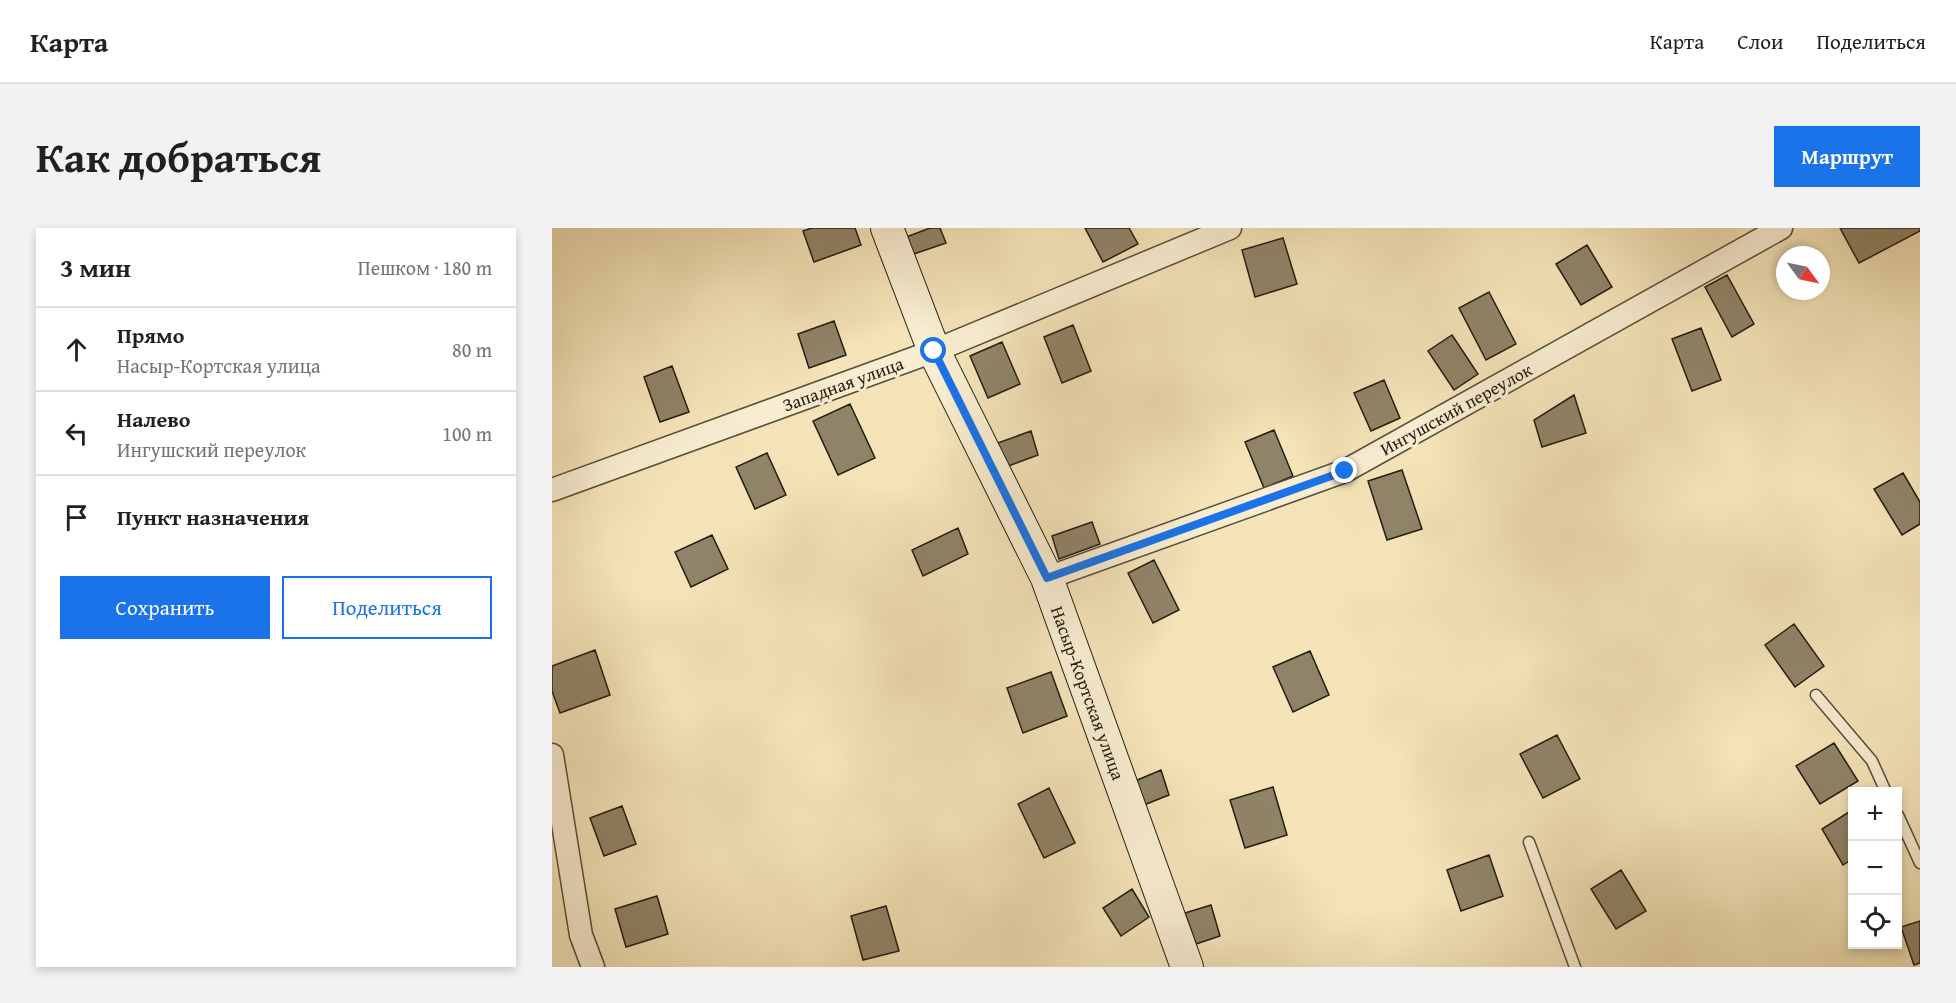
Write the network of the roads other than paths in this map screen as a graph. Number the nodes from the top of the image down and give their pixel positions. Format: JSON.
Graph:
{"nodes":[{"id":1,"x":887,"y":228,"type":"edge"},
{"id":2,"x":1230,"y":228,"type":"edge"},
{"id":3,"x":1781,"y":228,"type":"edge"},
{"id":4,"x":934,"y":351,"type":"junction"},
{"id":5,"x":552,"y":490,"type":"edge"},
{"id":6,"x":1047,"y":578,"type":"junction"},
{"id":7,"x":1816,"y":695,"type":"dead end"},
{"id":8,"x":552,"y":755,"type":"edge"},
{"id":9,"x":1884,"y":787,"type":"edge"},
{"id":10,"x":1902,"y":824,"type":"edge"},
{"id":11,"x":1529,"y":842,"type":"dead end"},
{"id":12,"x":1920,"y":863,"type":"edge"},
{"id":13,"x":561,"y":873,"type":"edge"},
{"id":14,"x":592,"y":967,"type":"edge"},
{"id":15,"x":1187,"y":967,"type":"edge"},
{"id":16,"x":1575,"y":967,"type":"edge"}],
"edges":[{"from":1,"to":4,"type":"street","name":"Насыр-Кортская улица"},
{"from":2,"to":4,"type":"street","name":"Западная улица"},
{"from":3,"to":6,"type":"street","name":"Ингушский переулок"},
{"from":4,"to":5,"type":"street","name":"Западная улица"},
{"from":4,"to":6,"type":"street","name":"Насыр-Кортская улица"},
{"from":6,"to":15,"type":"street","name":"Насыр-Кортская улица"},
{"from":7,"to":9,"type":"lane"},
{"from":8,"to":13,"type":"street"},
{"from":10,"to":12,"type":"lane"},
{"from":11,"to":16,"type":"lane"},
{"from":13,"to":14,"type":"street"}]}
